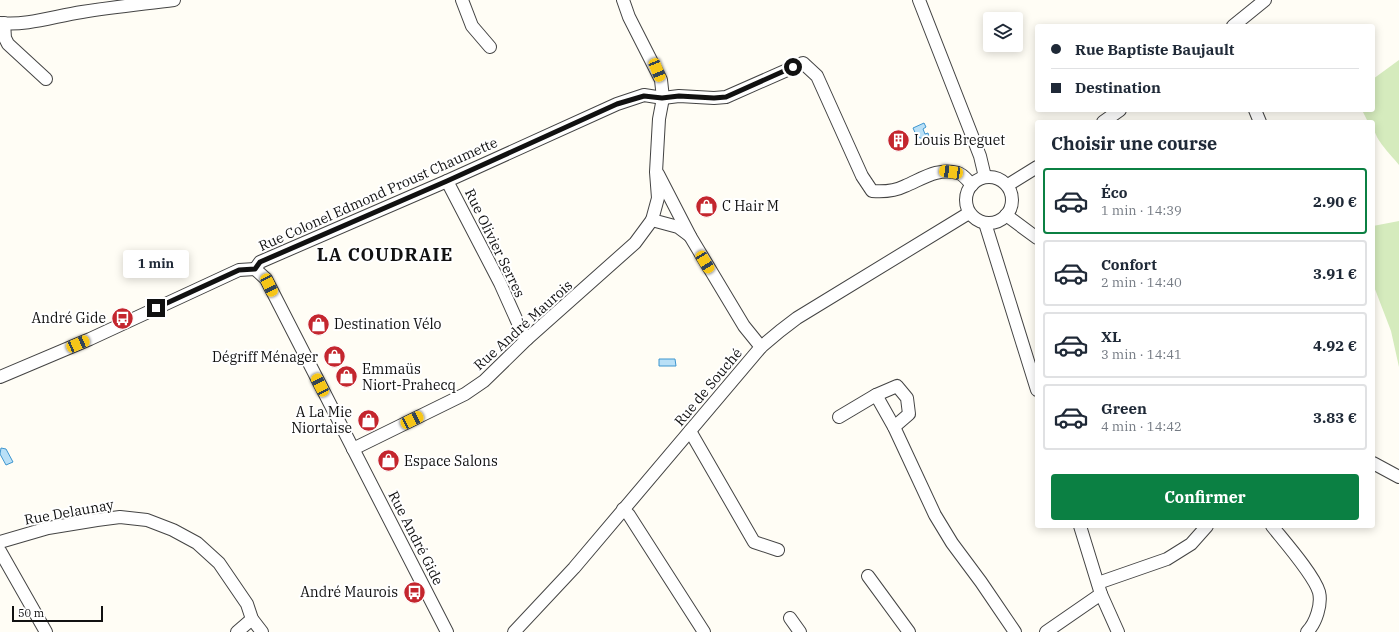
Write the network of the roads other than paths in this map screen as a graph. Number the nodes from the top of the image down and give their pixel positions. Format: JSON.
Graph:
{"nodes":[{"id":1,"x":174,"y":0,"type":"edge"},
{"id":2,"x":462,"y":0,"type":"edge"},
{"id":3,"x":623,"y":0,"type":"edge"},
{"id":4,"x":919,"y":0,"type":"edge"},
{"id":5,"x":1265,"y":0,"type":"edge"},
{"id":6,"x":2,"y":23,"type":"edge"},
{"id":7,"x":1235,"y":24,"type":"edge"},
{"id":8,"x":490,"y":46,"type":"dead end"},
{"id":9,"x":46,"y":79,"type":"dead end"},
{"id":10,"x":662,"y":98,"type":"junction"},
{"id":11,"x":1117,"y":112,"type":"edge"},
{"id":12,"x":1106,"y":120,"type":"edge"},
{"id":13,"x":1035,"y":168,"type":"edge"},
{"id":14,"x":656,"y":172,"type":"junction"},
{"id":15,"x":986,"y":177,"type":"junction"},
{"id":16,"x":447,"y":181,"type":"junction"},
{"id":17,"x":972,"y":185,"type":"junction"},
{"id":18,"x":1008,"y":185,"type":"junction"},
{"id":19,"x":969,"y":212,"type":"junction"},
{"id":20,"x":1006,"y":216,"type":"junction"},
{"id":21,"x":652,"y":220,"type":"junction"},
{"id":22,"x":985,"y":223,"type":"junction"},
{"id":23,"x":690,"y":236,"type":"junction"},
{"id":24,"x":1035,"y":237,"type":"edge"},
{"id":25,"x":255,"y":269,"type":"junction"},
{"id":26,"x":527,"y":339,"type":"junction"},
{"id":27,"x":761,"y":348,"type":"junction"},
{"id":28,"x":0,"y":377,"type":"edge"},
{"id":29,"x":1035,"y":384,"type":"edge"},
{"id":30,"x":876,"y":395,"type":"junction"},
{"id":31,"x":840,"y":417,"type":"dead end"},
{"id":32,"x":894,"y":427,"type":"junction"},
{"id":33,"x":690,"y":431,"type":"junction"},
{"id":34,"x":353,"y":449,"type":"junction"},
{"id":35,"x":1375,"y":464,"type":"edge"},
{"id":36,"x":1399,"y":477,"type":"edge"},
{"id":37,"x":623,"y":509,"type":"junction"},
{"id":38,"x":1081,"y":528,"type":"edge"},
{"id":39,"x":1205,"y":528,"type":"edge"},
{"id":40,"x":1274,"y":528,"type":"edge"},
{"id":41,"x":0,"y":542,"type":"edge"},
{"id":42,"x":778,"y":550,"type":"dead end"},
{"id":43,"x":0,"y":552,"type":"edge"},
{"id":44,"x":868,"y":576,"type":"dead end"},
{"id":45,"x":1100,"y":589,"type":"junction"},
{"id":46,"x":252,"y":618,"type":"junction"},
{"id":47,"x":790,"y":618,"type":"dead end"},
{"id":48,"x":46,"y":632,"type":"edge"},
{"id":49,"x":236,"y":632,"type":"edge"},
{"id":50,"x":262,"y":632,"type":"edge"},
{"id":51,"x":447,"y":632,"type":"edge"},
{"id":52,"x":514,"y":632,"type":"edge"},
{"id":53,"x":704,"y":632,"type":"edge"},
{"id":54,"x":800,"y":632,"type":"edge"},
{"id":55,"x":909,"y":632,"type":"edge"},
{"id":56,"x":1015,"y":632,"type":"edge"},
{"id":57,"x":1046,"y":632,"type":"edge"},
{"id":58,"x":1118,"y":632,"type":"edge"},
{"id":59,"x":1307,"y":632,"type":"edge"}],
"edges":[{"from":1,"to":6,"type":"street"},
{"from":2,"to":8,"type":"street"},
{"from":3,"to":10,"type":"street","name":"Rue André Maurois"},
{"from":4,"to":15,"type":"street"},
{"from":5,"to":7,"type":"street"},
{"from":6,"to":9,"type":"street"},
{"from":10,"to":14,"type":"street","name":"Rue André Maurois"},
{"from":10,"to":16,"type":"street","name":"Rue Colonel Edmond Proust Chaumette"},
{"from":10,"to":17,"type":"street","name":"Rue Colonel Edmond Proust Chaumette"},
{"from":11,"to":12,"type":"street"},
{"from":13,"to":18,"type":"street"},
{"from":14,"to":21,"type":"street","name":"Rue André Maurois"},
{"from":14,"to":23,"type":"street"},
{"from":15,"to":17,"type":"street"},
{"from":15,"to":18,"type":"street"},
{"from":16,"to":25,"type":"street","name":"Rue Colonel Edmond Proust Chaumette"},
{"from":16,"to":26,"type":"street","name":"Rue Olivier Serres"},
{"from":17,"to":19,"type":"street"},
{"from":18,"to":20,"type":"street"},
{"from":19,"to":22,"type":"street"},
{"from":19,"to":27,"type":"street","name":"Rue de Souché"},
{"from":20,"to":22,"type":"street"},
{"from":20,"to":24,"type":"street"},
{"from":21,"to":23,"type":"street"},
{"from":21,"to":26,"type":"street","name":"Rue André Maurois"},
{"from":22,"to":29,"type":"street"},
{"from":23,"to":27,"type":"street"},
{"from":25,"to":28,"type":"street","name":"Rue Colonel Edmond Proust Chaumette"},
{"from":25,"to":34,"type":"street","name":"Rue André Gide"},
{"from":26,"to":34,"type":"street","name":"Rue André Maurois"},
{"from":27,"to":33,"type":"street","name":"Rue de Souché"},
{"from":30,"to":31,"type":"street"},
{"from":30,"to":32,"type":"street"},
{"from":30,"to":32,"type":"street"},
{"from":32,"to":56,"type":"street"},
{"from":33,"to":37,"type":"street","name":"Rue de Souché"},
{"from":33,"to":42,"type":"street"},
{"from":34,"to":51,"type":"street","name":"Rue André Gide"},
{"from":35,"to":36,"type":"street"},
{"from":37,"to":52,"type":"street","name":"Rue de Souché"},
{"from":37,"to":53,"type":"street"},
{"from":38,"to":45,"type":"street"},
{"from":39,"to":45,"type":"street"},
{"from":40,"to":59,"type":"street"},
{"from":41,"to":46,"type":"street","name":"Rue Delaunay"},
{"from":43,"to":48,"type":"street"},
{"from":44,"to":55,"type":"street"},
{"from":45,"to":57,"type":"street"},
{"from":45,"to":58,"type":"street"},
{"from":46,"to":49,"type":"street"},
{"from":46,"to":50,"type":"street","name":"Rue Delaunay"},
{"from":47,"to":54,"type":"street"}]}
